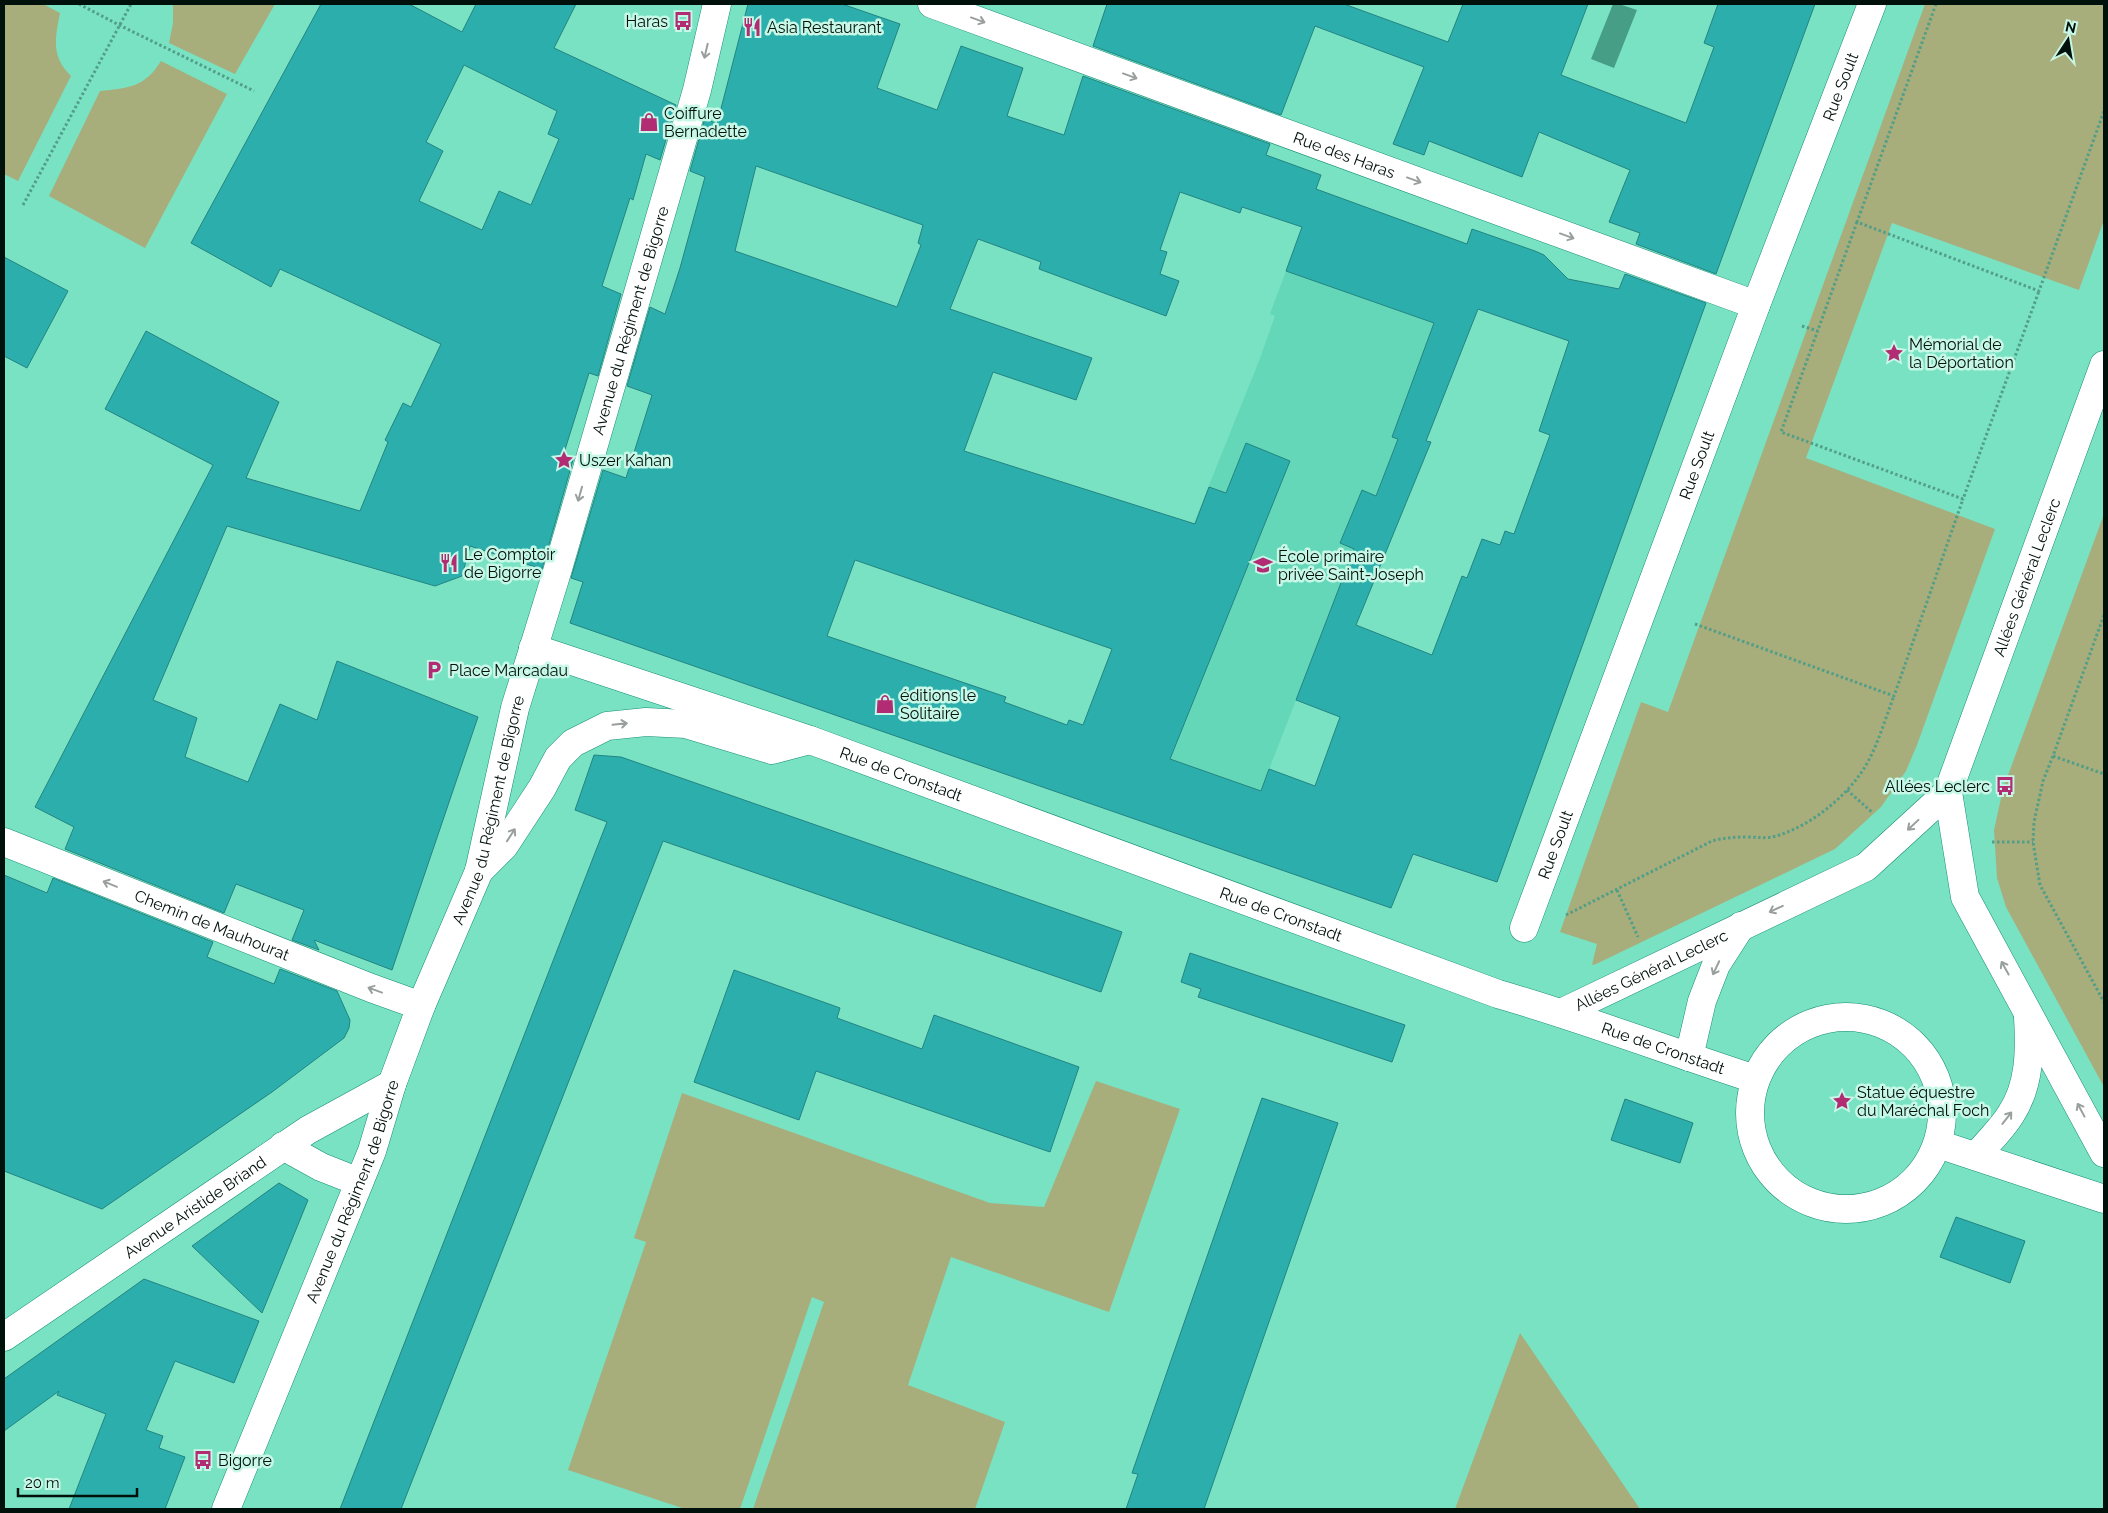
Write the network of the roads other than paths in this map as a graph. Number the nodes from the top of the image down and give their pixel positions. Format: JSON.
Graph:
{"nodes":[{"id":1,"x":716,"y":4,"type":"edge"},
{"id":2,"x":932,"y":4,"type":"edge"},
{"id":3,"x":1872,"y":4,"type":"edge"},
{"id":4,"x":1756,"y":305,"type":"junction"},
{"id":5,"x":2104,"y":365,"type":"edge"},
{"id":6,"x":533,"y":648,"type":"junction"},
{"id":7,"x":810,"y":740,"type":"junction"},
{"id":8,"x":1948,"y":792,"type":"junction"},
{"id":9,"x":4,"y":842,"type":"edge"},
{"id":10,"x":479,"y":871,"type":"junction"},
{"id":11,"x":1741,"y":926,"type":"junction"},
{"id":12,"x":1524,"y":928,"type":"dead end"},
{"id":13,"x":421,"y":1006,"type":"junction"},
{"id":14,"x":2028,"y":1010,"type":"junction"},
{"id":15,"x":1561,"y":1012,"type":"junction"},
{"id":16,"x":1688,"y":1057,"type":"junction"},
{"id":17,"x":1755,"y":1079,"type":"junction"},
{"id":18,"x":392,"y":1084,"type":"junction"},
{"id":19,"x":1938,"y":1144,"type":"junction"},
{"id":20,"x":283,"y":1146,"type":"junction"},
{"id":21,"x":2104,"y":1153,"type":"edge"},
{"id":22,"x":1976,"y":1156,"type":"junction"},
{"id":23,"x":359,"y":1182,"type":"junction"},
{"id":24,"x":2104,"y":1199,"type":"edge"},
{"id":25,"x":4,"y":1337,"type":"edge"},
{"id":26,"x":226,"y":1509,"type":"edge"}],
"edges":[{"from":1,"to":6,"type":"main road","name":"Avenue du Régiment de Bigorre","one_way":true},
{"from":2,"to":4,"type":"main road","name":"Rue des Haras","one_way":true},
{"from":3,"to":4,"type":"main road","name":"Rue Soult"},
{"from":4,"to":12,"type":"main road","name":"Rue Soult"},
{"from":5,"to":8,"type":"main road","name":"Allées Général Leclerc"},
{"from":6,"to":7,"type":"main road","name":"Rue de Cronstadt"},
{"from":6,"to":10,"type":"main road","name":"Avenue du Régiment de Bigorre"},
{"from":10,"to":7,"type":"main road","one_way":true},
{"from":7,"to":15,"type":"main road","name":"Rue de Cronstadt"},
{"from":8,"to":11,"type":"main road","name":"Allées Général Leclerc","one_way":true},
{"from":14,"to":8,"type":"main road","name":"Allées Général Leclerc","one_way":true},
{"from":13,"to":9,"type":"main road","name":"Chemin de Mauhourat","one_way":true},
{"from":10,"to":13,"type":"main road","name":"Avenue du Régiment de Bigorre"},
{"from":11,"to":15,"type":"main road","name":"Allées Général Leclerc"},
{"from":11,"to":16,"type":"main road","name":"Allées Général Leclerc","one_way":true},
{"from":13,"to":18,"type":"main road","name":"Avenue du Régiment de Bigorre"},
{"from":21,"to":14,"type":"main road","name":"Allées Général Leclerc","one_way":true},
{"from":22,"to":14,"type":"main road","name":"Allées Général Leclerc","one_way":true},
{"from":15,"to":16,"type":"main road","name":"Rue de Cronstadt"},
{"from":16,"to":17,"type":"main road","name":"Rue de Cronstadt"},
{"from":17,"to":19,"type":"main road"},
{"from":17,"to":19,"type":"main road"},
{"from":18,"to":20,"type":"main road","name":"Avenue Aristide Briand"},
{"from":18,"to":23,"type":"main road","name":"Avenue du Régiment de Bigorre"},
{"from":19,"to":22,"type":"main road"},
{"from":20,"to":23,"type":"main road"},
{"from":20,"to":25,"type":"main road","name":"Avenue Aristide Briand"},
{"from":22,"to":24,"type":"main road"},
{"from":23,"to":26,"type":"main road","name":"Avenue du Régiment de Bigorre"}]}
